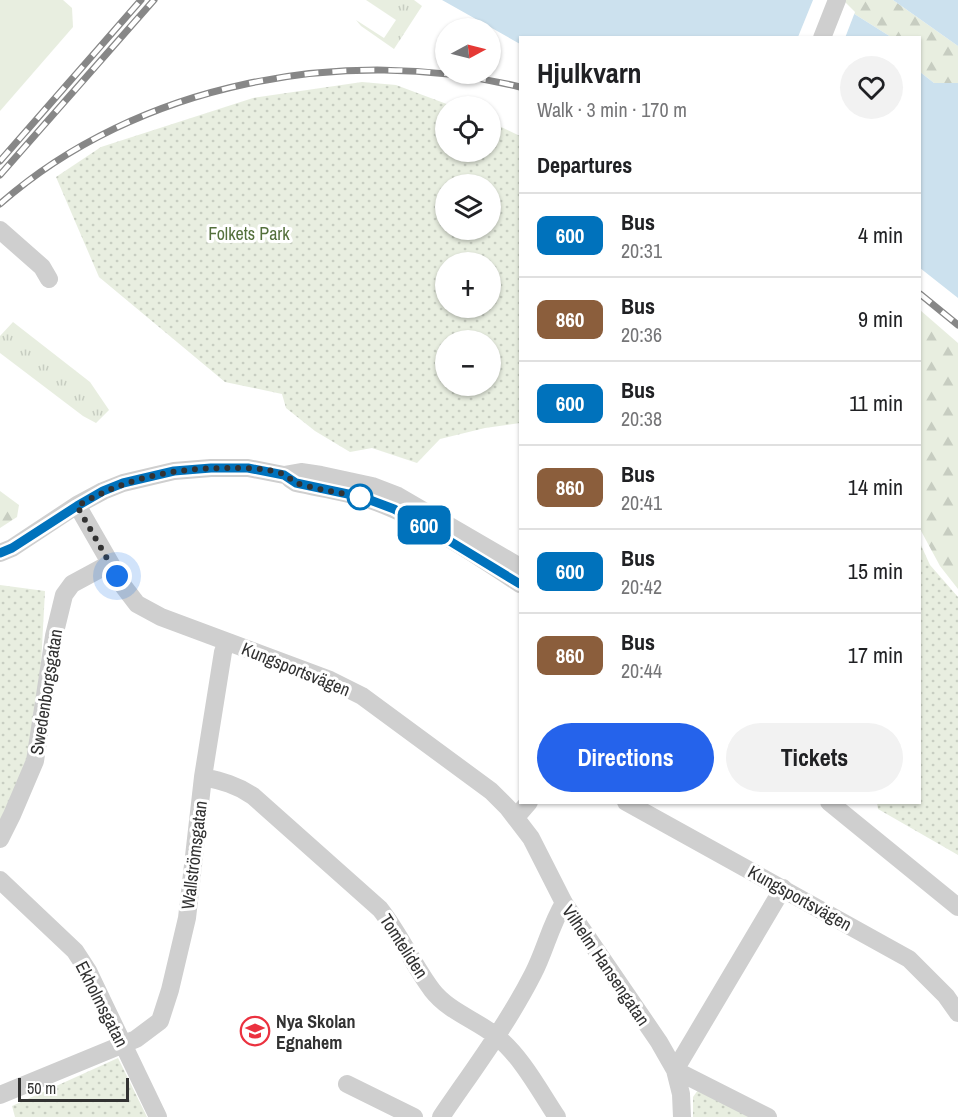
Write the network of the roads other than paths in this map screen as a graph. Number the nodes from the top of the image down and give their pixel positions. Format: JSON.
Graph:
{"nodes":[{"id":1,"x":837,"y":0,"type":"edge"},
{"id":2,"x":823,"y":36,"type":"edge"},
{"id":3,"x":0,"y":230,"type":"edge"},
{"id":4,"x":49,"y":279,"type":"dead end"},
{"id":5,"x":284,"y":475,"type":"junction"},
{"id":6,"x":77,"y":506,"type":"junction"},
{"id":7,"x":0,"y":553,"type":"edge"},
{"id":8,"x":110,"y":564,"type":"junction"},
{"id":9,"x":519,"y":566,"type":"edge"},
{"id":10,"x":519,"y":583,"type":"edge"},
{"id":11,"x":227,"y":642,"type":"junction"},
{"id":12,"x":203,"y":777,"type":"junction"},
{"id":13,"x":527,"y":804,"type":"edge"},
{"id":14,"x":630,"y":804,"type":"edge"},
{"id":15,"x":831,"y":804,"type":"edge"},
{"id":16,"x":516,"y":817,"type":"junction"},
{"id":17,"x":0,"y":839,"type":"edge"},
{"id":18,"x":0,"y":880,"type":"edge"},
{"id":19,"x":783,"y":888,"type":"junction"},
{"id":20,"x":564,"y":903,"type":"junction"},
{"id":21,"x":958,"y":907,"type":"edge"},
{"id":22,"x":958,"y":1013,"type":"edge"},
{"id":23,"x":497,"y":1037,"type":"junction"},
{"id":24,"x":122,"y":1045,"type":"junction"},
{"id":25,"x":675,"y":1070,"type":"junction"},
{"id":26,"x":347,"y":1084,"type":"dead end"},
{"id":27,"x":0,"y":1095,"type":"edge"},
{"id":28,"x":158,"y":1117,"type":"edge"},
{"id":29,"x":414,"y":1117,"type":"edge"},
{"id":30,"x":441,"y":1117,"type":"edge"},
{"id":31,"x":557,"y":1117,"type":"edge"},
{"id":32,"x":682,"y":1117,"type":"edge"},
{"id":33,"x":768,"y":1117,"type":"edge"}],
"edges":[{"from":1,"to":2,"type":"street"},
{"from":3,"to":4,"type":"street"},
{"from":5,"to":6,"type":"street"},
{"from":5,"to":9,"type":"street"},
{"from":5,"to":10,"type":"street"},
{"from":6,"to":7,"type":"street"},
{"from":6,"to":8,"type":"street","name":"Kungsportsvägen"},
{"from":8,"to":11,"type":"street","name":"Kungsportsvägen"},
{"from":8,"to":17,"type":"street","name":"Swedenborgsgatan"},
{"from":11,"to":12,"type":"street","name":"Wallströmsgatan"},
{"from":11,"to":16,"type":"street","name":"Kungsportsvägen"},
{"from":12,"to":23,"type":"street","name":"Tomteliden"},
{"from":12,"to":24,"type":"street","name":"Wallströmsgatan"},
{"from":13,"to":16,"type":"street"},
{"from":14,"to":19,"type":"street","name":"Kungsportsvägen"},
{"from":15,"to":21,"type":"street"},
{"from":16,"to":20,"type":"street","name":"Vilhelm Hansengatan"},
{"from":18,"to":24,"type":"street","name":"Ekholmsgatan"},
{"from":19,"to":22,"type":"street","name":"Kungsportsvägen"},
{"from":19,"to":25,"type":"street"},
{"from":20,"to":23,"type":"street"},
{"from":20,"to":25,"type":"street","name":"Vilhelm Hansengatan"},
{"from":23,"to":30,"type":"street"},
{"from":23,"to":31,"type":"street","name":"Tomteliden"},
{"from":24,"to":27,"type":"street","name":"Wallströmsgatan"},
{"from":24,"to":28,"type":"street","name":"Ekholmsgatan"},
{"from":25,"to":32,"type":"street","name":"Vilhelm Hansengatan"},
{"from":25,"to":33,"type":"street"},
{"from":26,"to":29,"type":"street"}]}
